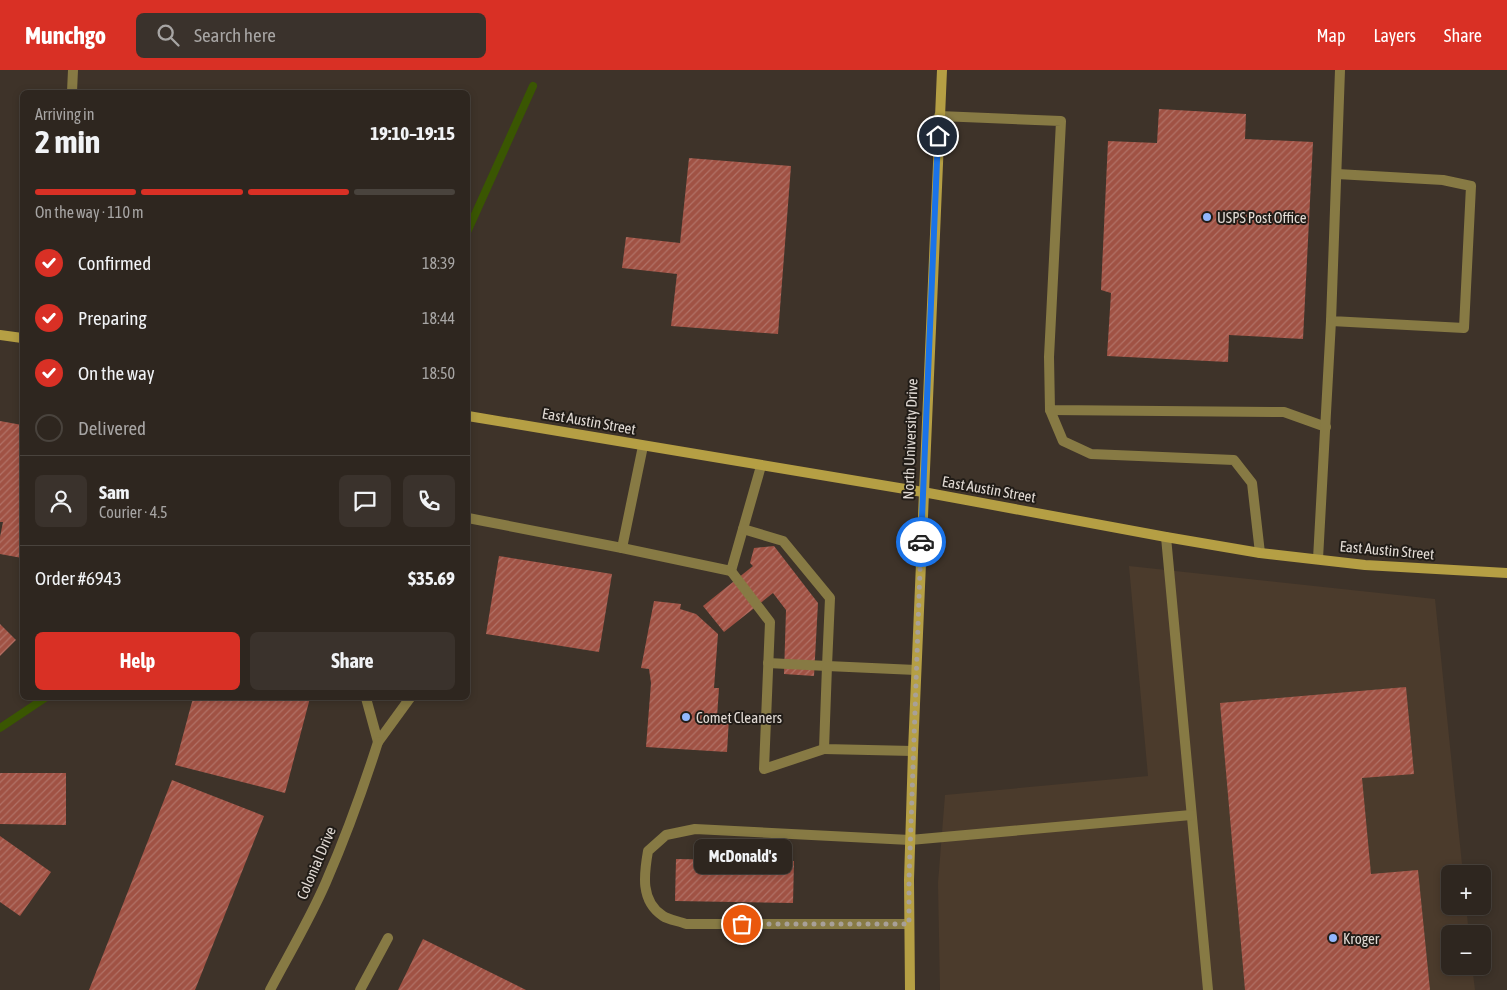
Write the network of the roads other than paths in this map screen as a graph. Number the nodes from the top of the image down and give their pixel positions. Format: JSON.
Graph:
{"nodes":[{"id":1,"x":73,"y":70,"type":"edge"},
{"id":2,"x":942,"y":70,"type":"edge"},
{"id":3,"x":1340,"y":70,"type":"edge"},
{"id":4,"x":72,"y":90,"type":"edge"},
{"id":5,"x":939,"y":116,"type":"junction"},
{"id":6,"x":1337,"y":174,"type":"junction"},
{"id":7,"x":1331,"y":321,"type":"junction"},
{"id":8,"x":0,"y":335,"type":"edge"},
{"id":9,"x":20,"y":338,"type":"edge"},
{"id":10,"x":1050,"y":410,"type":"junction"},
{"id":11,"x":470,"y":416,"type":"edge"},
{"id":12,"x":1326,"y":426,"type":"junction"},
{"id":13,"x":643,"y":446,"type":"junction"},
{"id":14,"x":761,"y":466,"type":"junction"},
{"id":15,"x":923,"y":492,"type":"junction"},
{"id":16,"x":470,"y":518,"type":"edge"},
{"id":17,"x":742,"y":529,"type":"junction"},
{"id":18,"x":1166,"y":537,"type":"junction"},
{"id":19,"x":622,"y":548,"type":"junction"},
{"id":20,"x":1260,"y":553,"type":"junction"},
{"id":21,"x":1318,"y":559,"type":"junction"},
{"id":22,"x":731,"y":571,"type":"junction"},
{"id":23,"x":1507,"y":573,"type":"edge"},
{"id":24,"x":768,"y":663,"type":"junction"},
{"id":25,"x":827,"y":666,"type":"junction"},
{"id":26,"x":916,"y":670,"type":"junction"},
{"id":27,"x":367,"y":700,"type":"edge"},
{"id":28,"x":409,"y":700,"type":"edge"},
{"id":29,"x":378,"y":742,"type":"junction"},
{"id":30,"x":824,"y":749,"type":"junction"},
{"id":31,"x":913,"y":752,"type":"junction"},
{"id":32,"x":1192,"y":815,"type":"junction"},
{"id":33,"x":910,"y":840,"type":"junction"},
{"id":34,"x":909,"y":924,"type":"junction"},
{"id":35,"x":388,"y":938,"type":"dead end"},
{"id":36,"x":270,"y":990,"type":"edge"},
{"id":37,"x":360,"y":990,"type":"edge"},
{"id":38,"x":910,"y":990,"type":"edge"},
{"id":39,"x":1208,"y":990,"type":"edge"}],
"edges":[{"from":1,"to":4,"type":"street"},
{"from":2,"to":5,"type":"main road","name":"North University Drive"},
{"from":3,"to":6,"type":"street"},
{"from":5,"to":10,"type":"street"},
{"from":5,"to":15,"type":"main road","name":"North University Drive"},
{"from":6,"to":7,"type":"street"},
{"from":6,"to":7,"type":"street"},
{"from":7,"to":12,"type":"street"},
{"from":8,"to":9,"type":"main road"},
{"from":10,"to":12,"type":"street"},
{"from":10,"to":20,"type":"street"},
{"from":11,"to":13,"type":"main road","name":"East Austin Street"},
{"from":12,"to":21,"type":"street"},
{"from":13,"to":14,"type":"main road","name":"East Austin Street"},
{"from":13,"to":19,"type":"street"},
{"from":14,"to":15,"type":"main road","name":"East Austin Street"},
{"from":14,"to":17,"type":"street"},
{"from":15,"to":18,"type":"main road","name":"East Austin Street"},
{"from":15,"to":26,"type":"main road","name":"North University Drive"},
{"from":16,"to":19,"type":"street"},
{"from":17,"to":22,"type":"street"},
{"from":17,"to":25,"type":"street"},
{"from":18,"to":20,"type":"main road","name":"East Austin Street"},
{"from":18,"to":32,"type":"street"},
{"from":19,"to":22,"type":"street"},
{"from":20,"to":21,"type":"main road","name":"East Austin Street"},
{"from":21,"to":23,"type":"main road","name":"East Austin Street"},
{"from":22,"to":24,"type":"street"},
{"from":24,"to":25,"type":"street"},
{"from":24,"to":30,"type":"street"},
{"from":25,"to":26,"type":"street"},
{"from":25,"to":30,"type":"street"},
{"from":26,"to":31,"type":"main road","name":"North University Drive"},
{"from":27,"to":29,"type":"street"},
{"from":28,"to":29,"type":"street","name":"Colonial Drive"},
{"from":29,"to":36,"type":"street","name":"Colonial Drive"},
{"from":30,"to":31,"type":"street"},
{"from":31,"to":33,"type":"main road","name":"North University Drive"},
{"from":32,"to":33,"type":"street"},
{"from":32,"to":39,"type":"street"},
{"from":33,"to":34,"type":"main road","name":"North University Drive"},
{"from":33,"to":34,"type":"street"},
{"from":34,"to":38,"type":"main road","name":"North University Drive"},
{"from":35,"to":37,"type":"street"}]}
